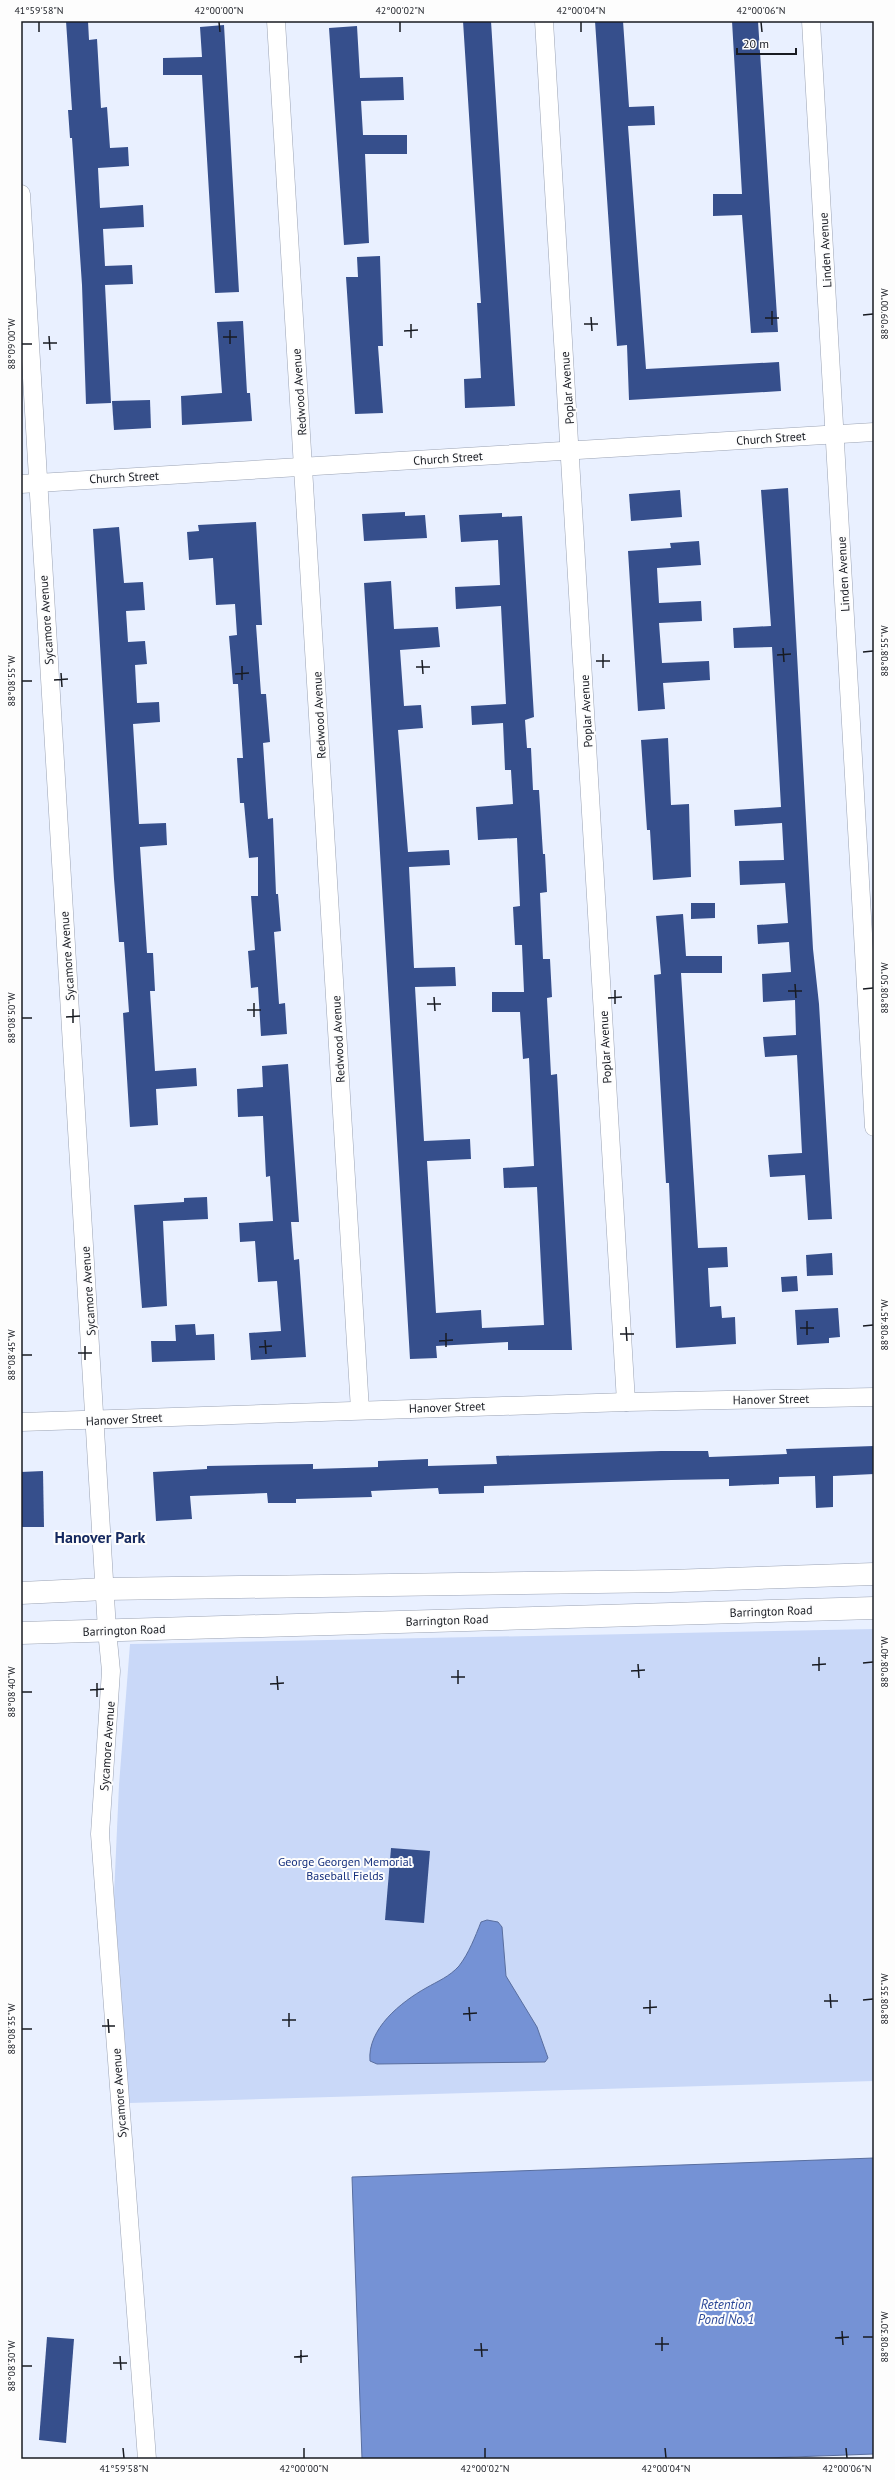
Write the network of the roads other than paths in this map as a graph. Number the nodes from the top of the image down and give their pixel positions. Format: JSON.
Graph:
{"nodes":[{"id":1,"x":276,"y":21,"type":"edge"},
{"id":2,"x":544,"y":21,"type":"edge"},
{"id":3,"x":811,"y":21,"type":"edge"},
{"id":4,"x":21,"y":194,"type":"edge"},
{"id":5,"x":874,"y":432,"type":"edge"},
{"id":6,"x":836,"y":434,"type":"junction"},
{"id":7,"x":571,"y":451,"type":"junction"},
{"id":8,"x":304,"y":467,"type":"junction"},
{"id":9,"x":29,"y":483,"type":"edge"},
{"id":10,"x":874,"y":1127,"type":"edge"},
{"id":11,"x":874,"y":1397,"type":"edge"},
{"id":12,"x":626,"y":1402,"type":"junction"},
{"id":13,"x":360,"y":1410,"type":"junction"},
{"id":14,"x":96,"y":1421,"type":"junction"},
{"id":15,"x":21,"y":1422,"type":"edge"},
{"id":16,"x":874,"y":1574,"type":"edge"},
{"id":17,"x":105,"y":1589,"type":"junction"},
{"id":18,"x":21,"y":1593,"type":"edge"},
{"id":19,"x":874,"y":1608,"type":"edge"},
{"id":20,"x":107,"y":1630,"type":"junction"},
{"id":21,"x":21,"y":1633,"type":"edge"},
{"id":22,"x":147,"y":2459,"type":"edge"}],
"edges":[{"from":1,"to":8,"type":"street","name":"Redwood Avenue"},
{"from":2,"to":7,"type":"street","name":"Poplar Avenue"},
{"from":3,"to":6,"type":"street","name":"Linden Avenue"},
{"from":4,"to":9,"type":"street","name":"Sycamore Avenue"},
{"from":5,"to":6,"type":"street","name":"Church Street"},
{"from":6,"to":7,"type":"street","name":"Church Street"},
{"from":6,"to":10,"type":"street","name":"Linden Avenue"},
{"from":7,"to":8,"type":"street","name":"Church Street"},
{"from":7,"to":12,"type":"street","name":"Poplar Avenue"},
{"from":8,"to":9,"type":"street","name":"Church Street"},
{"from":8,"to":13,"type":"street","name":"Redwood Avenue"},
{"from":9,"to":14,"type":"street","name":"Sycamore Avenue"},
{"from":11,"to":12,"type":"street","name":"Hanover Street"},
{"from":12,"to":13,"type":"street","name":"Hanover Street"},
{"from":13,"to":14,"type":"street","name":"Hanover Street"},
{"from":14,"to":15,"type":"street","name":"Hanover Street"},
{"from":14,"to":17,"type":"street","name":"Sycamore Avenue"},
{"from":16,"to":17,"type":"main road"},
{"from":17,"to":18,"type":"main road"},
{"from":17,"to":20,"type":"street","name":"Sycamore Avenue"},
{"from":19,"to":20,"type":"main road","name":"Barrington Road"},
{"from":20,"to":21,"type":"main road","name":"Barrington Road"},
{"from":20,"to":22,"type":"street","name":"Sycamore Avenue"}]}
